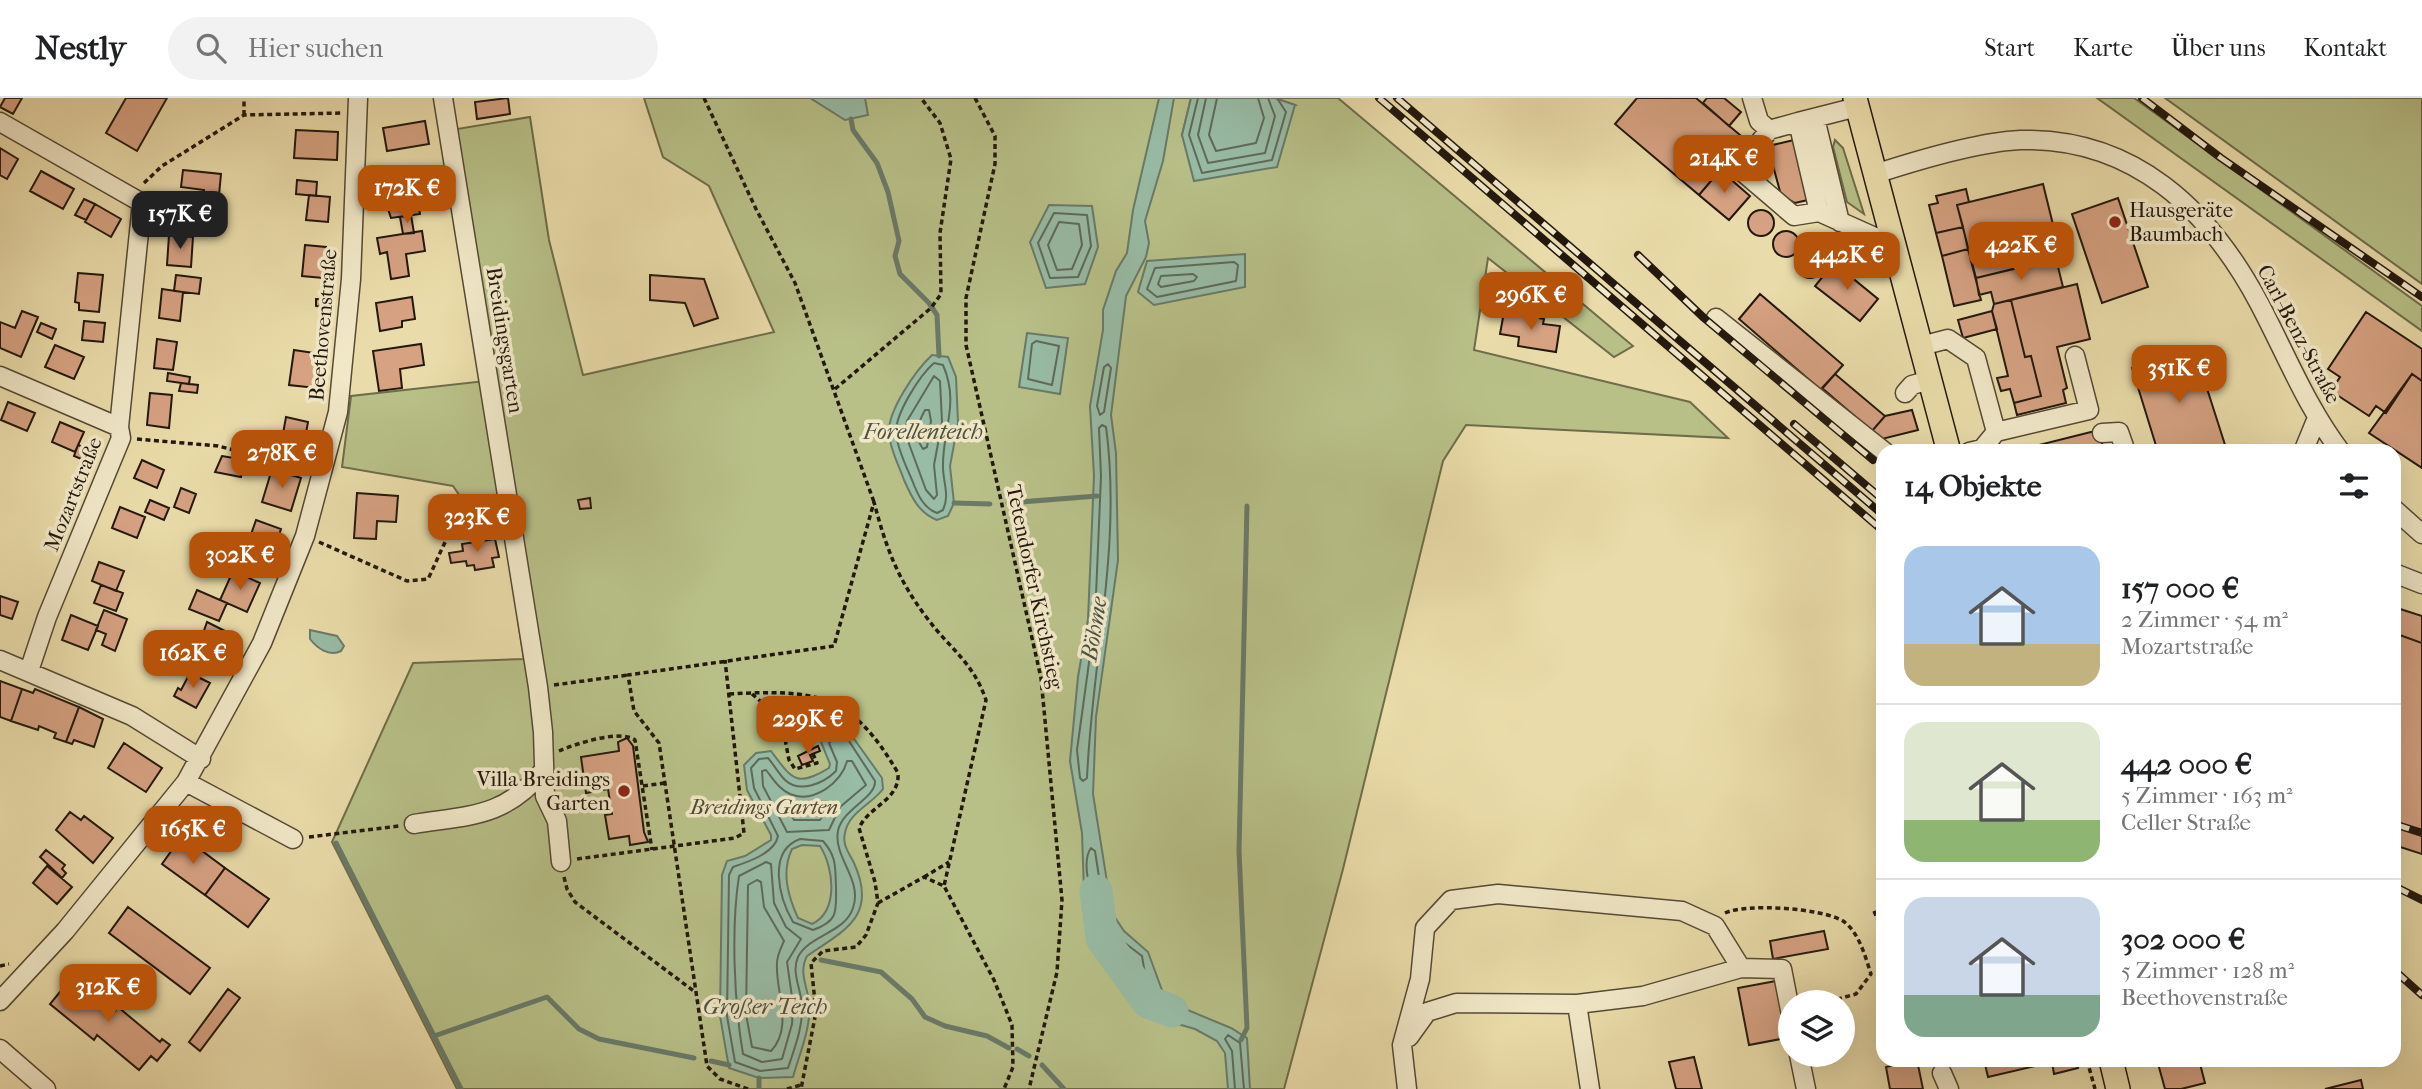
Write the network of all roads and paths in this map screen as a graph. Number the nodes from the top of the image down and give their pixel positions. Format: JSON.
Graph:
{"nodes":[{"id":1,"x":244,"y":98,"type":"edge"},
{"id":2,"x":443,"y":98,"type":"edge"},
{"id":3,"x":704,"y":98,"type":"edge"},
{"id":4,"x":921,"y":98,"type":"edge"},
{"id":5,"x":975,"y":98,"type":"edge"},
{"id":6,"x":1752,"y":98,"type":"edge"},
{"id":7,"x":1856,"y":103,"type":"edge"},
{"id":8,"x":358,"y":105,"type":"edge"},
{"id":9,"x":244,"y":115,"type":"junction"},
{"id":10,"x":1806,"y":120,"type":"junction"},
{"id":11,"x":0,"y":122,"type":"edge"},
{"id":12,"x":1769,"y":130,"type":"junction"},
{"id":13,"x":1875,"y":174,"type":"junction"},
{"id":14,"x":142,"y":203,"type":"junction"},
{"id":15,"x":1819,"y":212,"type":"junction"},
{"id":16,"x":1840,"y":222,"type":"junction"},
{"id":17,"x":1895,"y":246,"type":"junction"},
{"id":18,"x":1716,"y":318,"type":"dead end"},
{"id":19,"x":1921,"y":346,"type":"junction"},
{"id":20,"x":2075,"y":356,"type":"dead end"},
{"id":21,"x":0,"y":376,"type":"edge"},
{"id":22,"x":1930,"y":380,"type":"junction"},
{"id":23,"x":835,"y":390,"type":"junction"},
{"id":24,"x":1905,"y":393,"type":"dead end"},
{"id":25,"x":2317,"y":418,"type":"junction"},
{"id":26,"x":120,"y":432,"type":"junction"},
{"id":27,"x":1996,"y":432,"type":"junction"},
{"id":28,"x":2102,"y":433,"type":"dead end"},
{"id":29,"x":1947,"y":444,"type":"edge"},
{"id":30,"x":1985,"y":444,"type":"edge"},
{"id":31,"x":2123,"y":444,"type":"edge"},
{"id":32,"x":2306,"y":444,"type":"edge"},
{"id":33,"x":2335,"y":444,"type":"edge"},
{"id":34,"x":1876,"y":445,"type":"edge"},
{"id":35,"x":324,"y":473,"type":"junction"},
{"id":36,"x":874,"y":502,"type":"junction"},
{"id":37,"x":508,"y":505,"type":"junction"},
{"id":38,"x":2401,"y":515,"type":"edge"},
{"id":39,"x":2422,"y":534,"type":"edge"},
{"id":40,"x":305,"y":536,"type":"junction"},
{"id":41,"x":2401,"y":576,"type":"edge"},
{"id":42,"x":2422,"y":583,"type":"edge"},
{"id":43,"x":0,"y":660,"type":"edge"},
{"id":44,"x":725,"y":660,"type":"junction"},
{"id":45,"x":29,"y":671,"type":"junction"},
{"id":46,"x":628,"y":675,"type":"junction"},
{"id":47,"x":538,"y":687,"type":"junction"},
{"id":48,"x":750,"y":693,"type":"junction"},
{"id":49,"x":729,"y":694,"type":"junction"},
{"id":50,"x":782,"y":721,"type":"junction"},
{"id":51,"x":201,"y":759,"type":"junction"},
{"id":52,"x":543,"y":764,"type":"junction"},
{"id":53,"x":186,"y":782,"type":"junction"},
{"id":54,"x":665,"y":783,"type":"junction"},
{"id":55,"x":643,"y":786,"type":"junction"},
{"id":56,"x":414,"y":824,"type":"joint"},
{"id":57,"x":293,"y":839,"type":"joint"},
{"id":58,"x":674,"y":846,"type":"junction"},
{"id":59,"x":652,"y":850,"type":"junction"},
{"id":60,"x":561,"y":862,"type":"junction"},
{"id":61,"x":949,"y":862,"type":"junction"},
{"id":62,"x":924,"y":877,"type":"junction"},
{"id":63,"x":944,"y":886,"type":"junction"},
{"id":64,"x":877,"y":903,"type":"junction"},
{"id":65,"x":1874,"y":911,"type":"dead end"},
{"id":66,"x":1876,"y":916,"type":"edge"},
{"id":67,"x":1715,"y":926,"type":"junction"},
{"id":68,"x":1741,"y":968,"type":"junction"},
{"id":69,"x":1786,"y":990,"type":"edge"},
{"id":70,"x":695,"y":992,"type":"junction"},
{"id":71,"x":1855,"y":994,"type":"edge"},
{"id":72,"x":0,"y":1001,"type":"edge"},
{"id":73,"x":1577,"y":1004,"type":"junction"},
{"id":74,"x":1402,"y":1045,"type":"junction"},
{"id":75,"x":0,"y":1049,"type":"edge"},
{"id":76,"x":1801,"y":1067,"type":"edge"},
{"id":77,"x":2089,"y":1067,"type":"edge"},
{"id":78,"x":2113,"y":1067,"type":"edge"},
{"id":79,"x":801,"y":1087,"type":"edge"},
{"id":80,"x":46,"y":1089,"type":"edge"},
{"id":81,"x":748,"y":1089,"type":"edge"},
{"id":82,"x":787,"y":1089,"type":"edge"},
{"id":83,"x":1004,"y":1089,"type":"edge"},
{"id":84,"x":1029,"y":1089,"type":"edge"},
{"id":85,"x":1407,"y":1089,"type":"edge"},
{"id":86,"x":1590,"y":1089,"type":"edge"},
{"id":87,"x":1806,"y":1089,"type":"edge"},
{"id":88,"x":2095,"y":1089,"type":"edge"},
{"id":89,"x":2118,"y":1089,"type":"edge"}],
"edges":[{"from":1,"to":9,"type":"path"},
{"from":2,"to":37,"type":"street","name":"Breidingsgarten"},
{"from":3,"to":23,"type":"path"},
{"from":4,"to":23,"type":"path"},
{"from":5,"to":84,"type":"path","name":"Tetendorfer Kirchstieg"},
{"from":6,"to":12,"type":"street"},
{"from":7,"to":10,"type":"street"},
{"from":7,"to":13,"type":"main road"},
{"from":8,"to":9,"type":"path"},
{"from":8,"to":35,"type":"street","name":"Beethovenstraße"},
{"from":9,"to":14,"type":"path"},
{"from":10,"to":12,"type":"street"},
{"from":10,"to":15,"type":"street"},
{"from":10,"to":16,"type":"street"},
{"from":11,"to":14,"type":"street"},
{"from":12,"to":15,"type":"street"},
{"from":13,"to":17,"type":"main road"},
{"from":13,"to":25,"type":"street","name":"Carl-Benz-Straße"},
{"from":14,"to":26,"type":"street","name":"Mozartstraße"},
{"from":15,"to":16,"type":"street"},
{"from":16,"to":17,"type":"street"},
{"from":17,"to":19,"type":"main road"},
{"from":18,"to":34,"type":"street"},
{"from":19,"to":22,"type":"main road"},
{"from":19,"to":27,"type":"street"},
{"from":20,"to":27,"type":"street"},
{"from":21,"to":26,"type":"street"},
{"from":22,"to":24,"type":"street"},
{"from":22,"to":29,"type":"main road"},
{"from":23,"to":36,"type":"path"},
{"from":25,"to":32,"type":"street"},
{"from":25,"to":33,"type":"street","name":"Carl-Benz-Straße"},
{"from":26,"to":35,"type":"path"},
{"from":26,"to":45,"type":"street","name":"Mozartstraße"},
{"from":27,"to":30,"type":"street"},
{"from":28,"to":31,"type":"street"},
{"from":35,"to":40,"type":"street","name":"Beethovenstraße"},
{"from":36,"to":44,"type":"path"},
{"from":36,"to":61,"type":"path"},
{"from":37,"to":40,"type":"path"},
{"from":37,"to":47,"type":"street","name":"Breidingsgarten"},
{"from":38,"to":39,"type":"street"},
{"from":40,"to":51,"type":"street","name":"Beethovenstraße"},
{"from":41,"to":42,"type":"street"},
{"from":43,"to":45,"type":"street"},
{"from":44,"to":46,"type":"path"},
{"from":44,"to":49,"type":"path"},
{"from":45,"to":51,"type":"street"},
{"from":46,"to":47,"type":"path"},
{"from":46,"to":54,"type":"path"},
{"from":47,"to":52,"type":"street","name":"Breidingsgarten"},
{"from":48,"to":49,"type":"path"},
{"from":48,"to":50,"type":"path"},
{"from":48,"to":64,"type":"path"},
{"from":49,"to":58,"type":"path"},
{"from":50,"to":50,"type":"path"},
{"from":51,"to":53,"type":"street","name":"Beethovenstraße"},
{"from":52,"to":55,"type":"path"},
{"from":52,"to":56,"type":"street"},
{"from":52,"to":60,"type":"street","name":"Breidingsgarten"},
{"from":53,"to":57,"type":"street"},
{"from":53,"to":72,"type":"street","name":"Beethovenstraße"},
{"from":54,"to":55,"type":"path"},
{"from":54,"to":58,"type":"path"},
{"from":55,"to":59,"type":"path"},
{"from":56,"to":57,"type":"path"},
{"from":58,"to":59,"type":"path"},
{"from":58,"to":70,"type":"path"},
{"from":59,"to":60,"type":"path"},
{"from":60,"to":70,"type":"path"},
{"from":61,"to":62,"type":"path"},
{"from":61,"to":63,"type":"path"},
{"from":62,"to":63,"type":"path"},
{"from":62,"to":64,"type":"path"},
{"from":63,"to":83,"type":"path"},
{"from":64,"to":79,"type":"path"},
{"from":65,"to":66,"type":"path"},
{"from":67,"to":68,"type":"street"},
{"from":67,"to":71,"type":"path"},
{"from":67,"to":74,"type":"street"},
{"from":68,"to":69,"type":"street"},
{"from":68,"to":73,"type":"street"},
{"from":70,"to":81,"type":"path"},
{"from":73,"to":74,"type":"street"},
{"from":73,"to":86,"type":"street"},
{"from":74,"to":85,"type":"street"},
{"from":75,"to":80,"type":"street"},
{"from":76,"to":87,"type":"street"},
{"from":77,"to":88,"type":"path"},
{"from":78,"to":89,"type":"main road"},
{"from":79,"to":82,"type":"path"}]}
